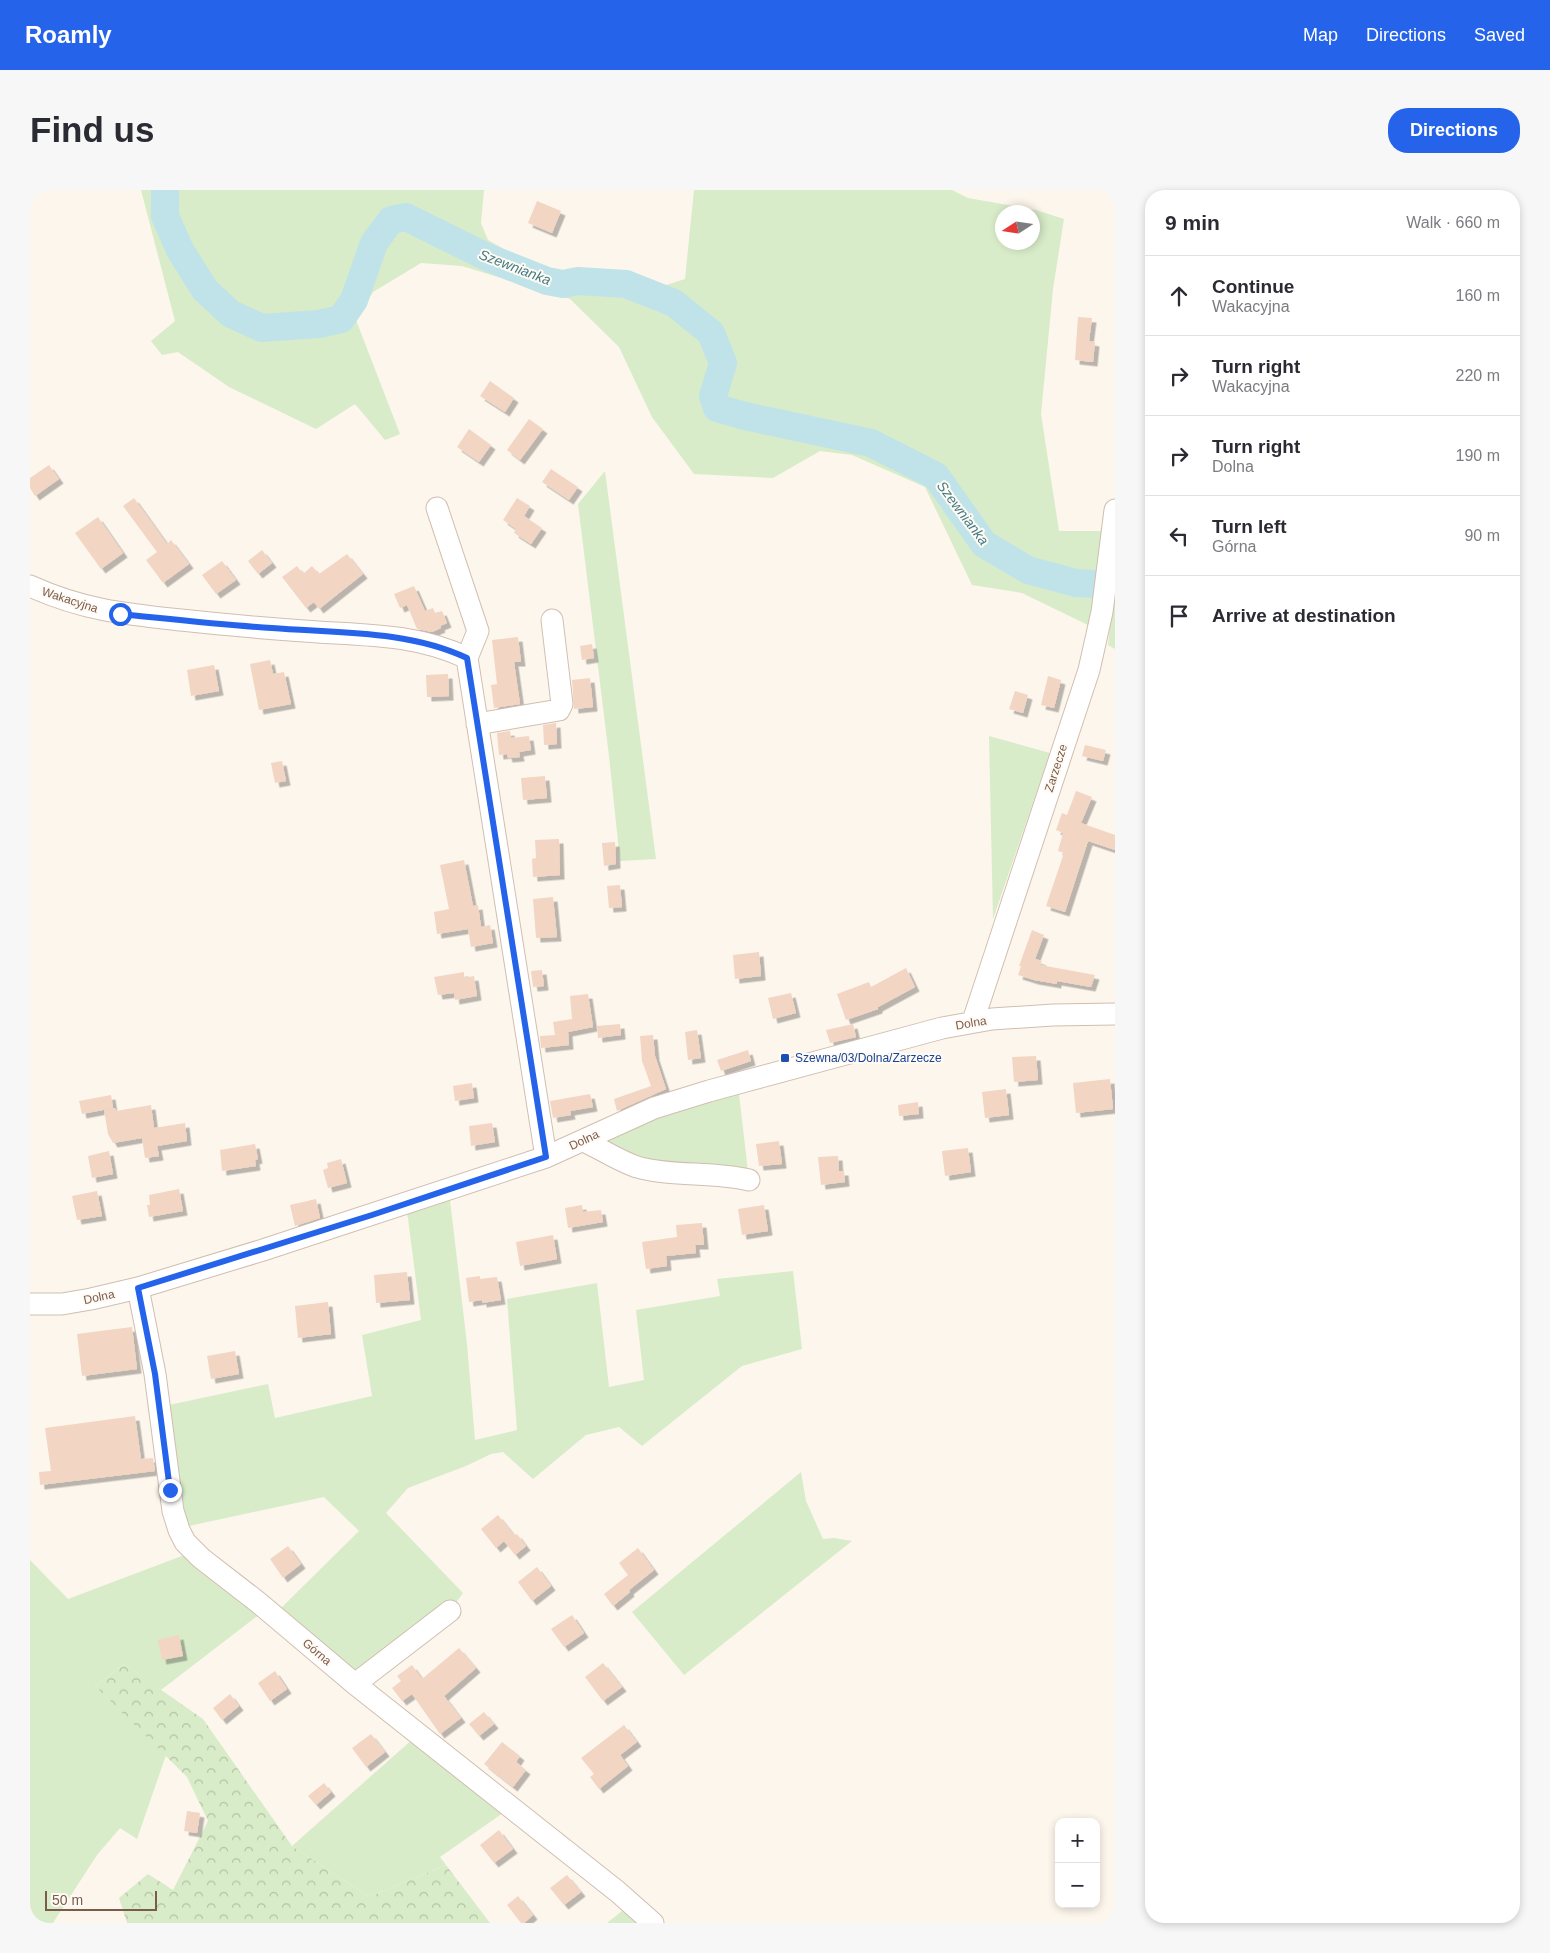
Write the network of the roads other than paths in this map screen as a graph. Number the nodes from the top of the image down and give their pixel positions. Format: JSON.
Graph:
{"nodes":[{"id":1,"x":437,"y":508,"type":"dead end"},
{"id":2,"x":1115,"y":520,"type":"edge"},
{"id":3,"x":30,"y":586,"type":"edge"},
{"id":4,"x":552,"y":620,"type":"dead end"},
{"id":5,"x":467,"y":658,"type":"junction"},
{"id":6,"x":477,"y":724,"type":"junction"},
{"id":7,"x":1115,"y":1014,"type":"edge"},
{"id":8,"x":973,"y":1021,"type":"junction"},
{"id":9,"x":584,"y":1141,"type":"junction"},
{"id":10,"x":546,"y":1157,"type":"junction"},
{"id":11,"x":749,"y":1180,"type":"dead end"},
{"id":12,"x":138,"y":1288,"type":"junction"},
{"id":13,"x":30,"y":1304,"type":"edge"},
{"id":14,"x":450,"y":1611,"type":"dead end"},
{"id":15,"x":356,"y":1684,"type":"junction"},
{"id":16,"x":653,"y":1923,"type":"edge"}],
"edges":[{"from":1,"to":5,"type":"street"},
{"from":2,"to":8,"type":"street","name":"Zarzecze"},
{"from":3,"to":5,"type":"street","name":"Wakacyjna"},
{"from":4,"to":6,"type":"street"},
{"from":5,"to":6,"type":"street"},
{"from":6,"to":10,"type":"street"},
{"from":7,"to":8,"type":"street","name":"Dolna"},
{"from":8,"to":9,"type":"street","name":"Dolna"},
{"from":9,"to":10,"type":"street","name":"Dolna"},
{"from":9,"to":11,"type":"street"},
{"from":10,"to":12,"type":"street","name":"Dolna"},
{"from":12,"to":13,"type":"street","name":"Dolna"},
{"from":12,"to":15,"type":"street","name":"Górna"},
{"from":14,"to":15,"type":"street"},
{"from":15,"to":16,"type":"street","name":"Górna"}]}
